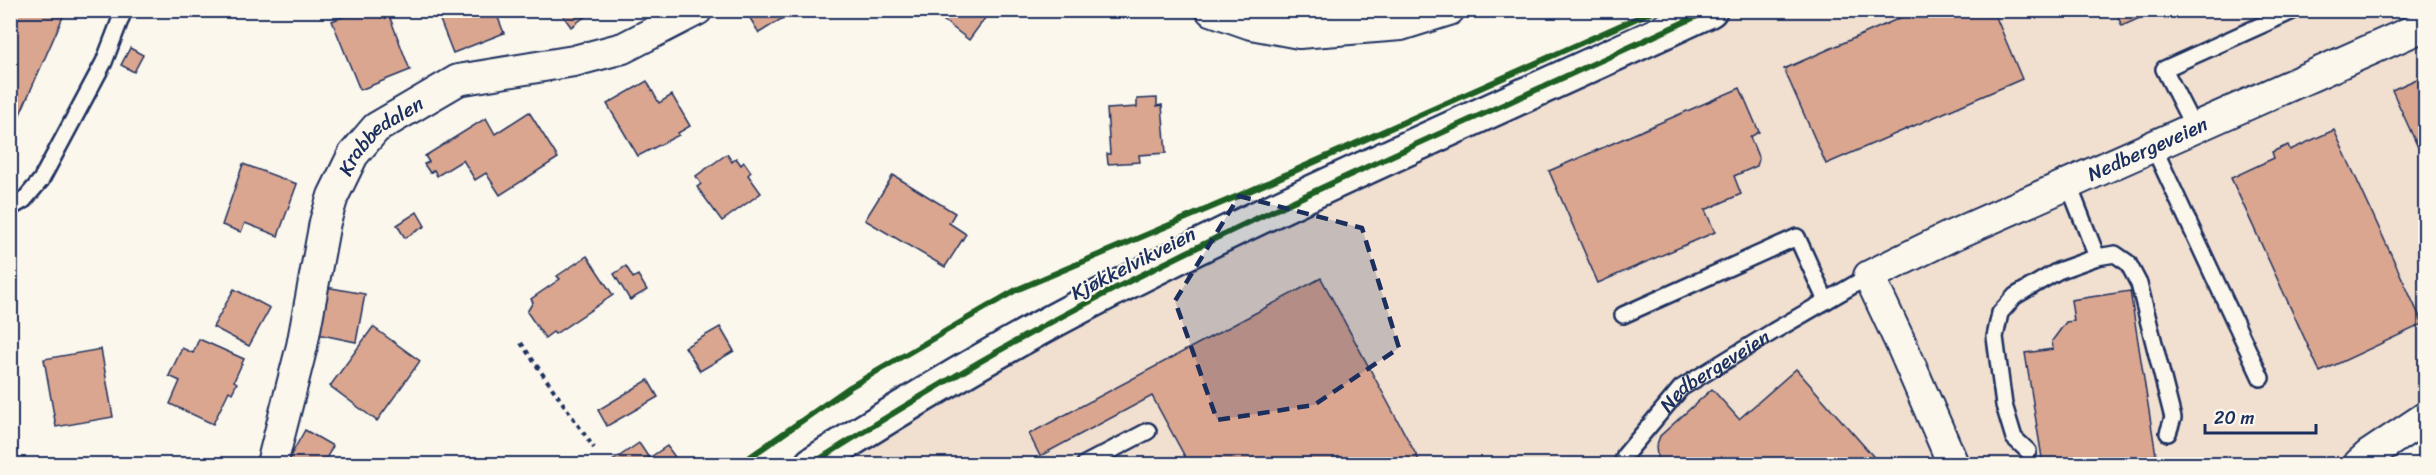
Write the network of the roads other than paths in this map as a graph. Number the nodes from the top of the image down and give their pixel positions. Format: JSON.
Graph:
{"nodes":[{"id":1,"x":124,"y":10,"type":"edge"},
{"id":2,"x":697,"y":10,"type":"edge"},
{"id":3,"x":1211,"y":10,"type":"edge"},
{"id":4,"x":1449,"y":10,"type":"edge"},
{"id":5,"x":1710,"y":10,"type":"edge"},
{"id":6,"x":2295,"y":10,"type":"edge"},
{"id":7,"x":2426,"y":25,"type":"edge"},
{"id":8,"x":2194,"y":128,"type":"junction"},
{"id":9,"x":2153,"y":146,"type":"junction"},
{"id":10,"x":2068,"y":183,"type":"junction"},
{"id":11,"x":10,"y":208,"type":"edge"},
{"id":12,"x":2097,"y":257,"type":"junction"},
{"id":13,"x":1869,"y":276,"type":"junction"},
{"id":14,"x":1826,"y":301,"type":"junction"},
{"id":15,"x":1623,"y":315,"type":"dead end"},
{"id":16,"x":2260,"y":378,"type":"dead end"},
{"id":17,"x":2426,"y":417,"type":"edge"},
{"id":18,"x":1148,"y":431,"type":"dead end"},
{"id":19,"x":2168,"y":433,"type":"dead end"},
{"id":20,"x":2028,"y":451,"type":"dead end"},
{"id":21,"x":273,"y":460,"type":"dead end"},
{"id":22,"x":812,"y":465,"type":"edge"},
{"id":23,"x":1085,"y":465,"type":"edge"},
{"id":24,"x":1622,"y":465,"type":"edge"},
{"id":25,"x":1953,"y":465,"type":"edge"},
{"id":26,"x":2359,"y":465,"type":"edge"}],
"edges":[{"from":1,"to":11,"type":"lane"},
{"from":2,"to":21,"type":"street","name":"Krabbedalen"},
{"from":3,"to":4,"type":"street"},
{"from":5,"to":22,"type":"main road","name":"Kjøkkelvikveien"},
{"from":6,"to":8,"type":"lane"},
{"from":7,"to":8,"type":"street","name":"Nedbergeveien"},
{"from":8,"to":9,"type":"street","name":"Nedbergeveien"},
{"from":9,"to":10,"type":"street","name":"Nedbergeveien"},
{"from":9,"to":16,"type":"lane"},
{"from":10,"to":12,"type":"lane"},
{"from":10,"to":13,"type":"street","name":"Nedbergeveien"},
{"from":12,"to":19,"type":"lane"},
{"from":12,"to":20,"type":"lane"},
{"from":13,"to":14,"type":"lane","name":"Nedbergeveien"},
{"from":13,"to":25,"type":"street"},
{"from":14,"to":15,"type":"lane"},
{"from":14,"to":24,"type":"lane","name":"Nedbergeveien"},
{"from":17,"to":26,"type":"street"},
{"from":18,"to":23,"type":"lane"}]}
